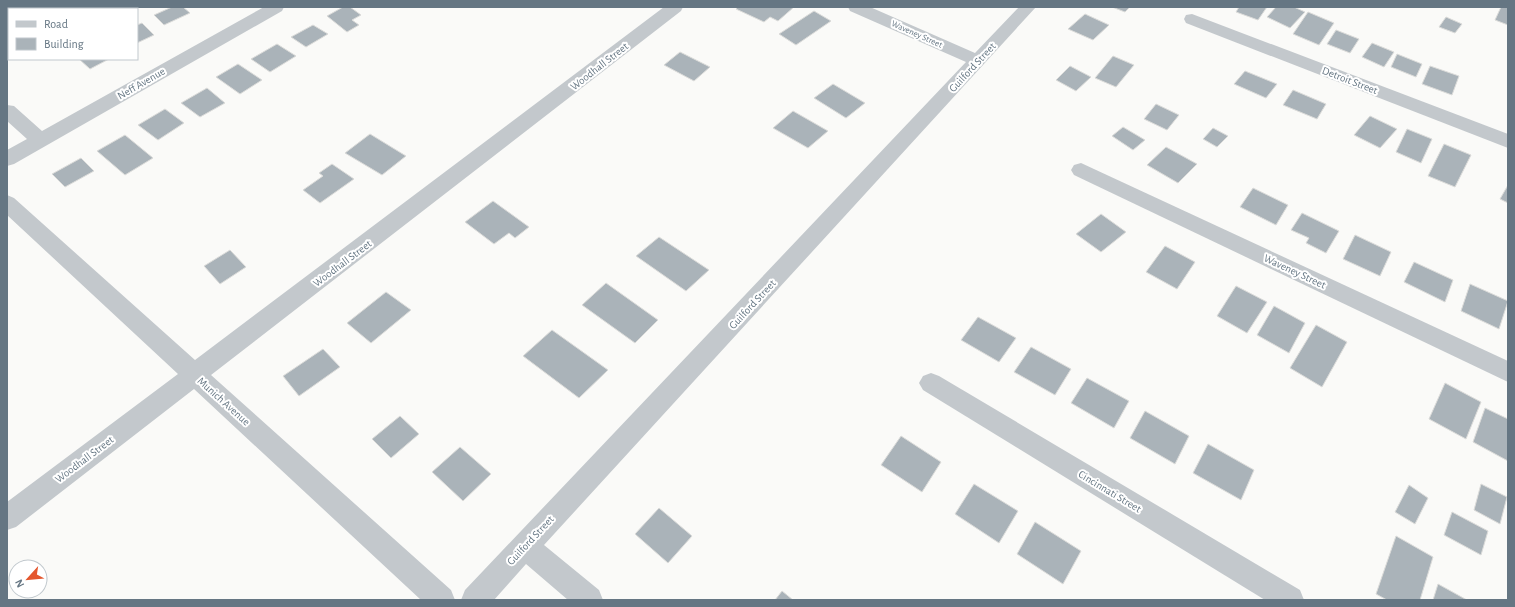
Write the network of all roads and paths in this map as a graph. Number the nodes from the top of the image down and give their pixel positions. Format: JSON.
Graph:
{"nodes":[{"id":1,"x":276,"y":7,"type":"edge"},
{"id":2,"x":676,"y":7,"type":"edge"},
{"id":3,"x":856,"y":7,"type":"edge"},
{"id":4,"x":1028,"y":7,"type":"edge"},
{"id":5,"x":1192,"y":19,"type":"dead end"},
{"id":6,"x":978,"y":61,"type":"junction"},
{"id":7,"x":7,"y":111,"type":"edge"},
{"id":8,"x":41,"y":140,"type":"junction"},
{"id":9,"x":1508,"y":141,"type":"edge"},
{"id":10,"x":7,"y":159,"type":"edge"},
{"id":11,"x":1081,"y":170,"type":"dead end"},
{"id":12,"x":7,"y":202,"type":"edge"},
{"id":13,"x":1508,"y":372,"type":"edge"},
{"id":14,"x":195,"y":375,"type":"junction"},
{"id":15,"x":931,"y":383,"type":"dead end"},
{"id":16,"x":7,"y":518,"type":"edge"},
{"id":17,"x":525,"y":546,"type":"junction"},
{"id":18,"x":441,"y":600,"type":"edge"},
{"id":19,"x":475,"y":600,"type":"edge"},
{"id":20,"x":589,"y":600,"type":"edge"},
{"id":21,"x":1290,"y":600,"type":"edge"}],
"edges":[{"from":1,"to":8,"type":"street","name":"Neff Avenue"},
{"from":2,"to":14,"type":"street","name":"Woodhall Street"},
{"from":3,"to":6,"type":"street","name":"Waveney Street"},
{"from":4,"to":6,"type":"street","name":"Guilford Street"},
{"from":5,"to":9,"type":"street","name":"Detroit Street"},
{"from":6,"to":17,"type":"street","name":"Guilford Street"},
{"from":7,"to":8,"type":"street"},
{"from":8,"to":10,"type":"street","name":"Neff Avenue"},
{"from":11,"to":13,"type":"street","name":"Waveney Street"},
{"from":12,"to":14,"type":"street","name":"Munich Avenue"},
{"from":14,"to":16,"type":"street","name":"Woodhall Street"},
{"from":14,"to":18,"type":"street","name":"Munich Avenue"},
{"from":15,"to":21,"type":"street","name":"Cincinnati Street"},
{"from":17,"to":19,"type":"street","name":"Guilford Street"},
{"from":17,"to":20,"type":"street"}]}
